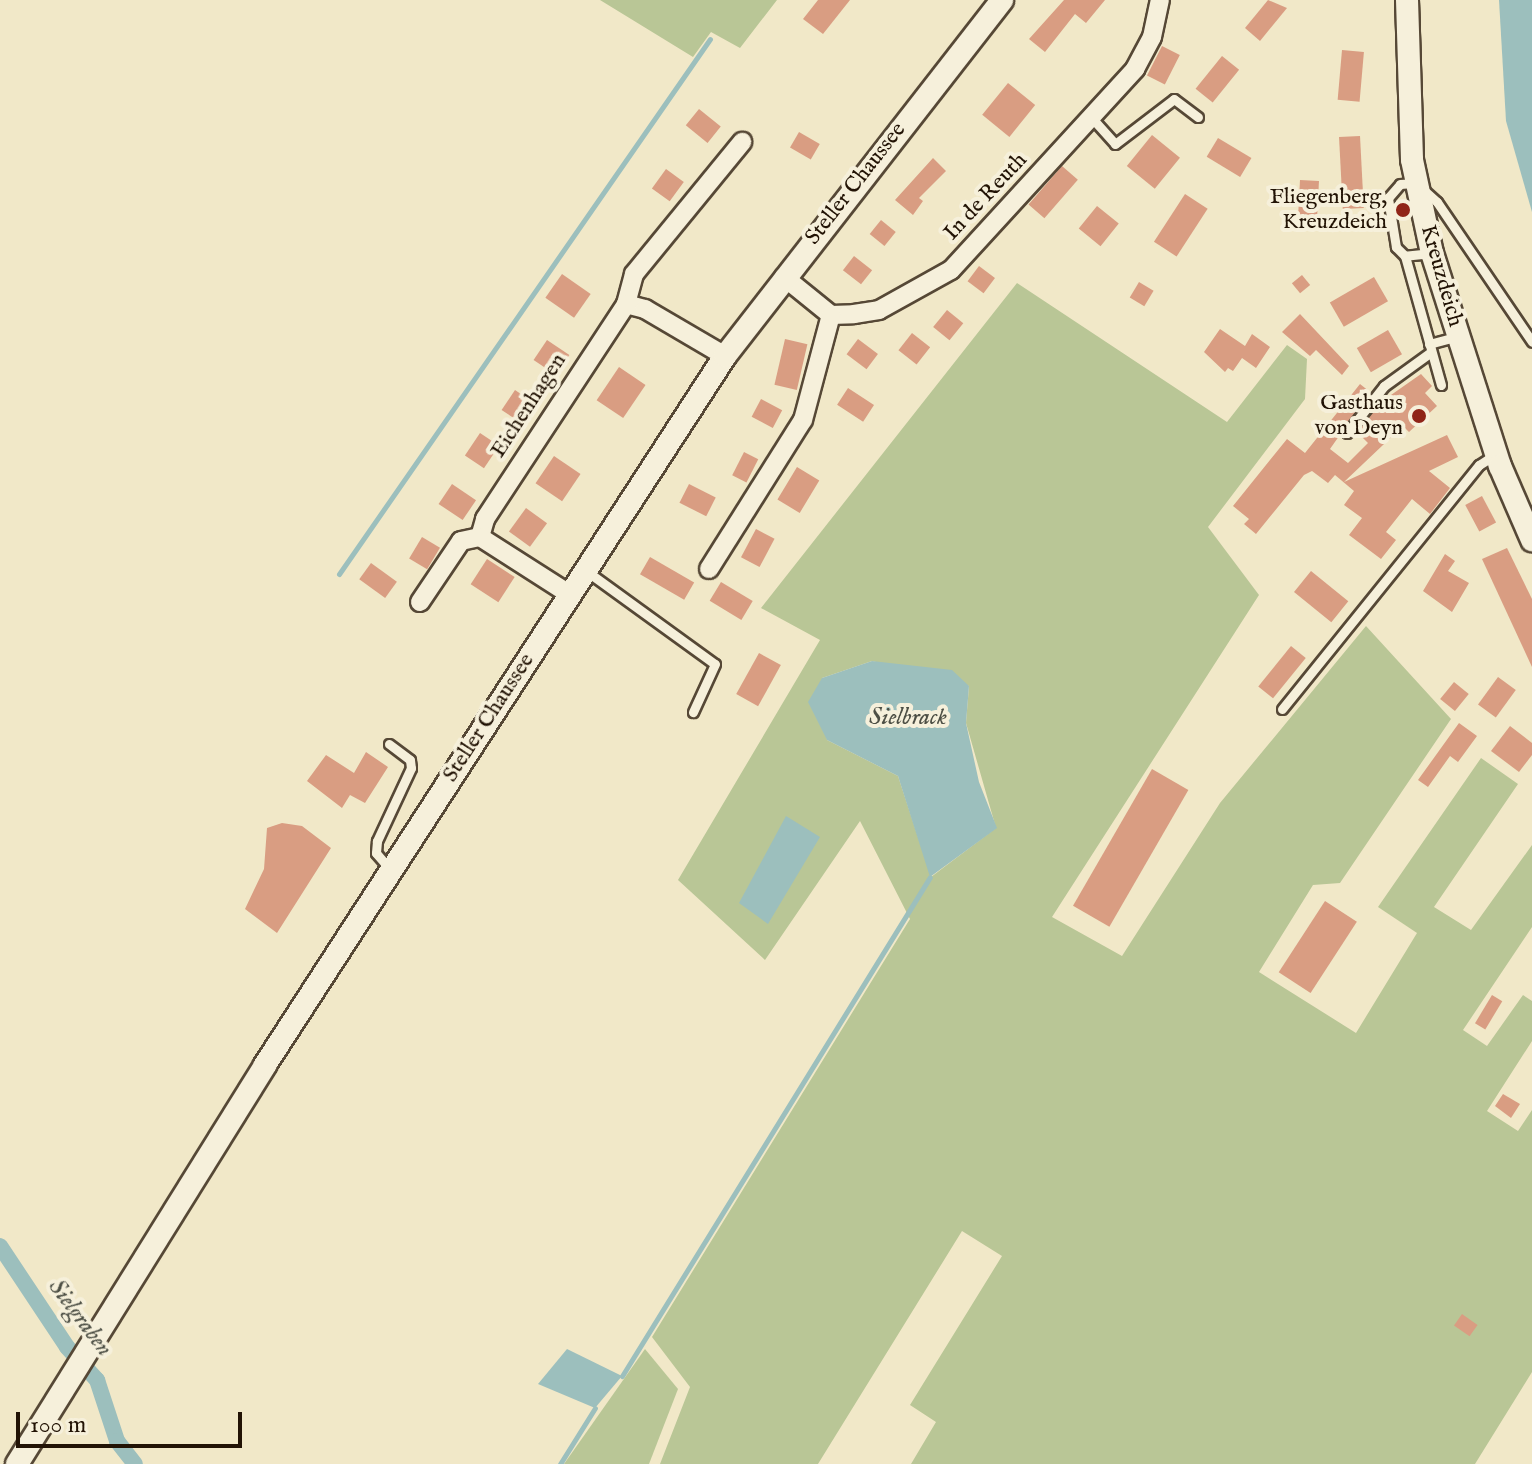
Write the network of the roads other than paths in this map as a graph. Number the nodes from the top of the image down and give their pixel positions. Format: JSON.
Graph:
{"nodes":[{"id":1,"x":1160,"y":0,"type":"edge"},
{"id":2,"x":1407,"y":0,"type":"edge"},
{"id":3,"x":998,"y":1,"type":"edge"},
{"id":4,"x":1091,"y":117,"type":"junction"},
{"id":5,"x":1198,"y":117,"type":"dead end"},
{"id":6,"x":742,"y":142,"type":"dead end"},
{"id":7,"x":1416,"y":183,"type":"junction"},
{"id":8,"x":1432,"y":253,"type":"junction"},
{"id":9,"x":1405,"y":256,"type":"junction"},
{"id":10,"x":784,"y":277,"type":"junction"},
{"id":11,"x":626,"y":304,"type":"junction"},
{"id":12,"x":831,"y":315,"type":"junction"},
{"id":13,"x":1458,"y":336,"type":"junction"},
{"id":14,"x":1532,"y":342,"type":"edge"},
{"id":15,"x":1430,"y":348,"type":"junction"},
{"id":16,"x":725,"y":356,"type":"junction"},
{"id":17,"x":1441,"y":385,"type":"dead end"},
{"id":18,"x":1347,"y":433,"type":"dead end"},
{"id":19,"x":1496,"y":454,"type":"junction"},
{"id":20,"x":480,"y":537,"type":"junction"},
{"id":21,"x":1532,"y":540,"type":"edge"},
{"id":22,"x":709,"y":569,"type":"dead end"},
{"id":23,"x":585,"y":570,"type":"junction"},
{"id":24,"x":569,"y":594,"type":"junction"},
{"id":25,"x":420,"y":602,"type":"dead end"},
{"id":26,"x":1282,"y":709,"type":"dead end"},
{"id":27,"x":693,"y":712,"type":"dead end"},
{"id":28,"x":389,"y":744,"type":"dead end"},
{"id":29,"x":391,"y":870,"type":"junction"},
{"id":30,"x":17,"y":1464,"type":"edge"}],
"edges":[{"from":1,"to":4,"type":"street","name":"In de Reuth"},
{"from":2,"to":7,"type":"street","name":"Kreuzdeich"},
{"from":3,"to":10,"type":"street","name":"Steller Chaussee"},
{"from":4,"to":5,"type":"lane"},
{"from":4,"to":12,"type":"street","name":"In de Reuth"},
{"from":6,"to":11,"type":"street","name":"Eichenhagen"},
{"from":7,"to":8,"type":"street","name":"Kreuzdeich"},
{"from":7,"to":9,"type":"lane"},
{"from":7,"to":14,"type":"lane"},
{"from":8,"to":9,"type":"lane"},
{"from":8,"to":13,"type":"street","name":"Kreuzdeich"},
{"from":9,"to":15,"type":"lane"},
{"from":10,"to":12,"type":"street"},
{"from":10,"to":16,"type":"street","name":"Steller Chaussee"},
{"from":11,"to":16,"type":"street"},
{"from":11,"to":20,"type":"street","name":"Eichenhagen"},
{"from":12,"to":22,"type":"street"},
{"from":13,"to":15,"type":"lane"},
{"from":13,"to":19,"type":"street","name":"Kreuzdeich"},
{"from":15,"to":17,"type":"lane"},
{"from":15,"to":18,"type":"lane"},
{"from":16,"to":23,"type":"street","name":"Steller Chaussee"},
{"from":19,"to":21,"type":"street","name":"Kreuzdeich"},
{"from":19,"to":26,"type":"lane"},
{"from":20,"to":24,"type":"street"},
{"from":20,"to":25,"type":"street"},
{"from":23,"to":24,"type":"street","name":"Steller Chaussee"},
{"from":23,"to":27,"type":"lane"},
{"from":24,"to":29,"type":"street","name":"Steller Chaussee"},
{"from":28,"to":29,"type":"lane"},
{"from":29,"to":30,"type":"street","name":"Steller Chaussee"}]}
